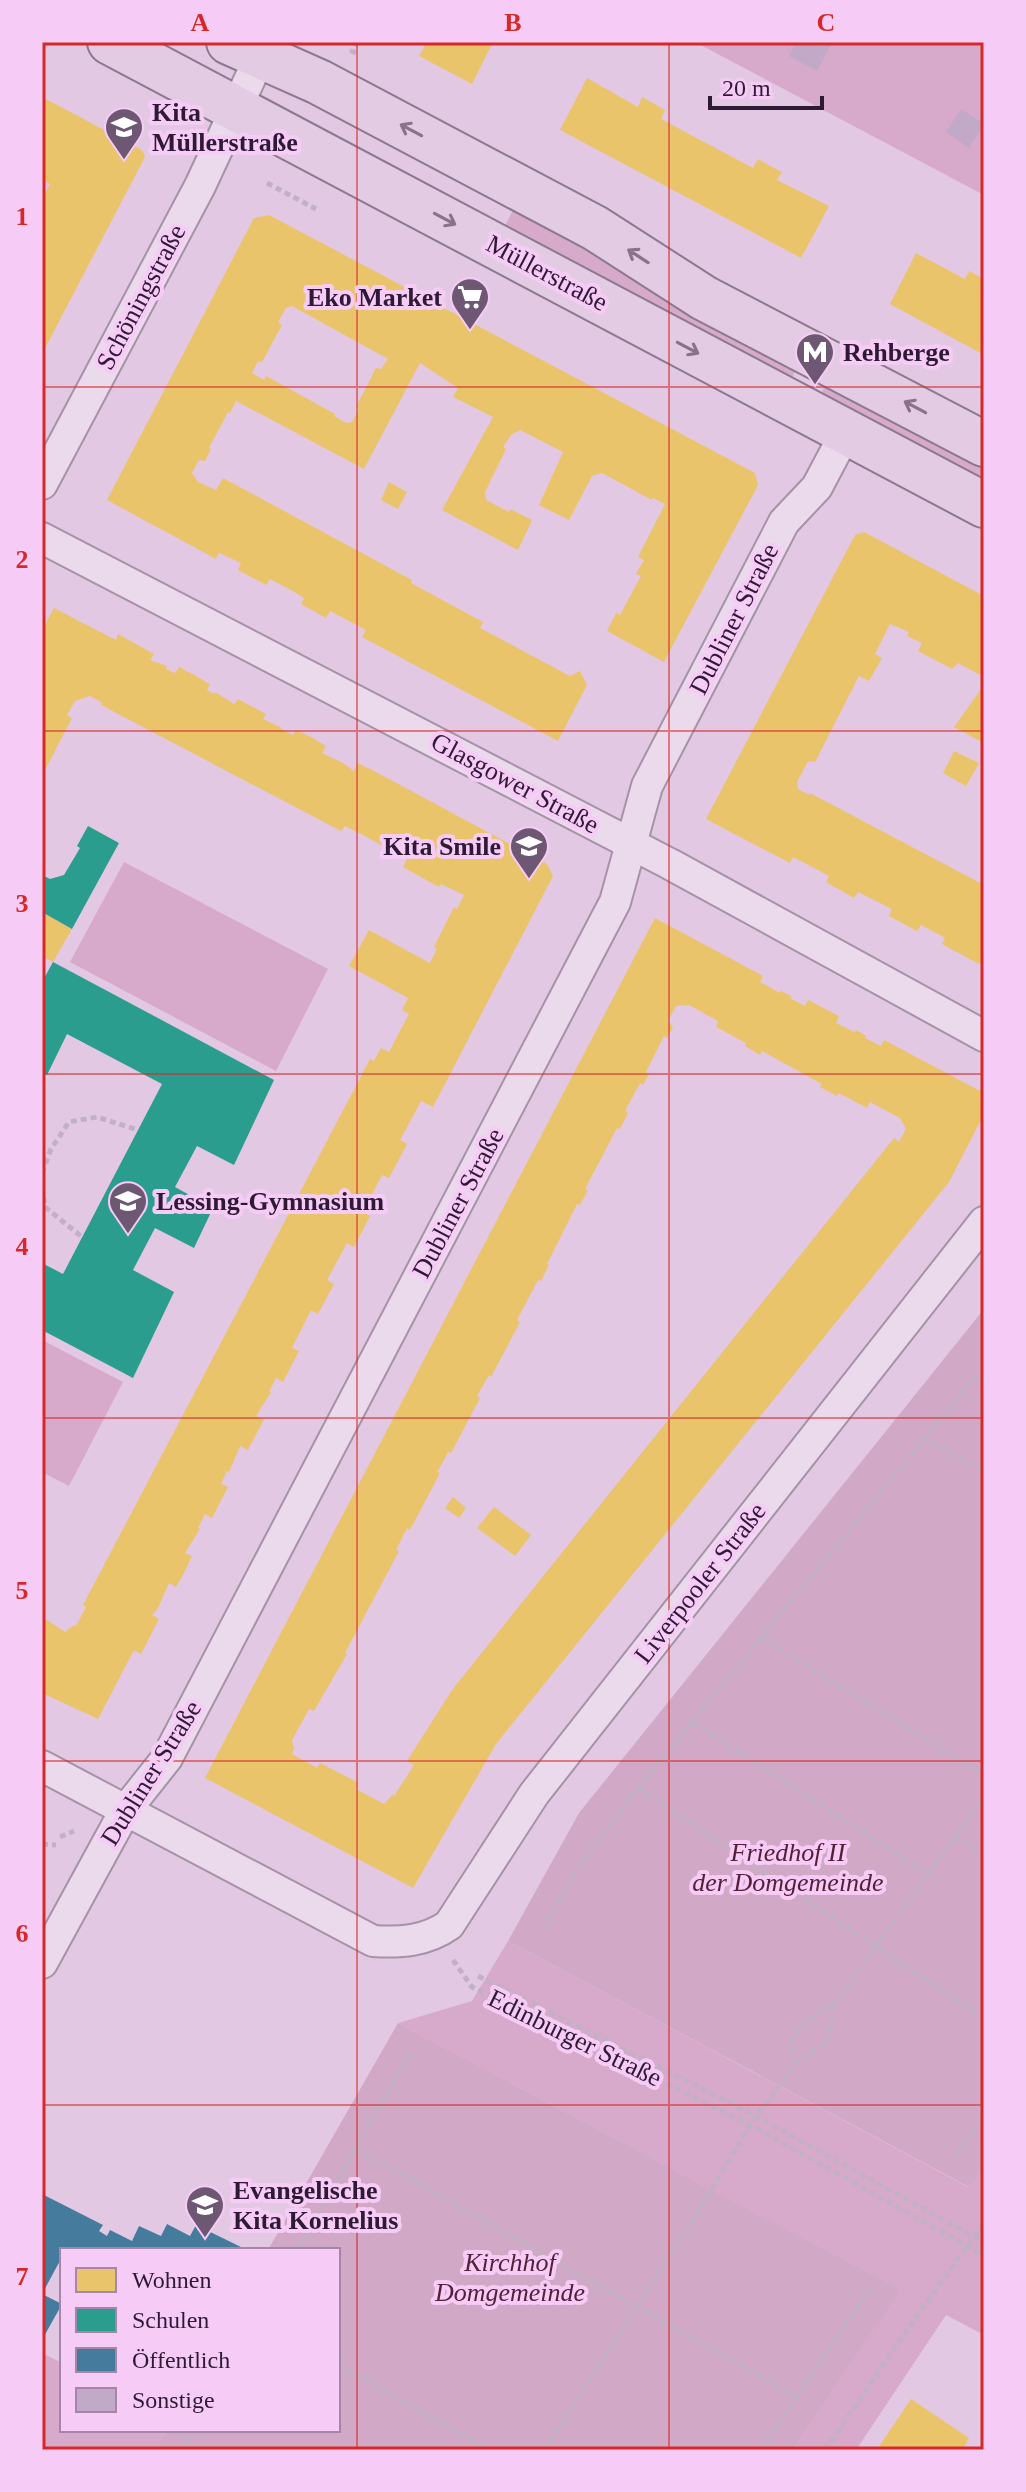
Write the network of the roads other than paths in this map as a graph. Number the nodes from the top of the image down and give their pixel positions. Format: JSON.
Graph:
{"nodes":[{"id":1,"x":110,"y":42,"type":"edge"},
{"id":2,"x":253,"y":47,"type":"edge"},
{"id":3,"x":236,"y":109,"type":"junction"},
{"id":4,"x":846,"y":432,"type":"junction"},
{"id":5,"x":984,"y":444,"type":"edge"},
{"id":6,"x":42,"y":484,"type":"edge"},
{"id":7,"x":984,"y":505,"type":"edge"},
{"id":8,"x":42,"y":538,"type":"edge"},
{"id":9,"x":631,"y":844,"type":"junction"},
{"id":10,"x":984,"y":1036,"type":"edge"},
{"id":11,"x":984,"y":1222,"type":"edge"},
{"id":12,"x":42,"y":1766,"type":"edge"},
{"id":13,"x":125,"y":1811,"type":"junction"},
{"id":14,"x":42,"y":1963,"type":"edge"}],
"edges":[{"from":1,"to":3,"type":"main road","name":"Müllerstraße"},
{"from":2,"to":3,"type":"street","name":"Schöningstraße"},
{"from":5,"to":2,"type":"main road","one_way":true},
{"from":3,"to":4,"type":"main road","name":"Müllerstraße","one_way":true},
{"from":3,"to":6,"type":"street","name":"Schöningstraße"},
{"from":4,"to":7,"type":"main road","name":"Müllerstraße"},
{"from":4,"to":9,"type":"street","name":"Dubliner Straße"},
{"from":8,"to":9,"type":"street","name":"Glasgower Straße"},
{"from":9,"to":10,"type":"street","name":"Glasgower Straße"},
{"from":9,"to":13,"type":"street","name":"Dubliner Straße"},
{"from":11,"to":13,"type":"street","name":"Liverpooler Straße"},
{"from":12,"to":13,"type":"street"},
{"from":13,"to":14,"type":"street","name":"Dubliner Straße"}]}
